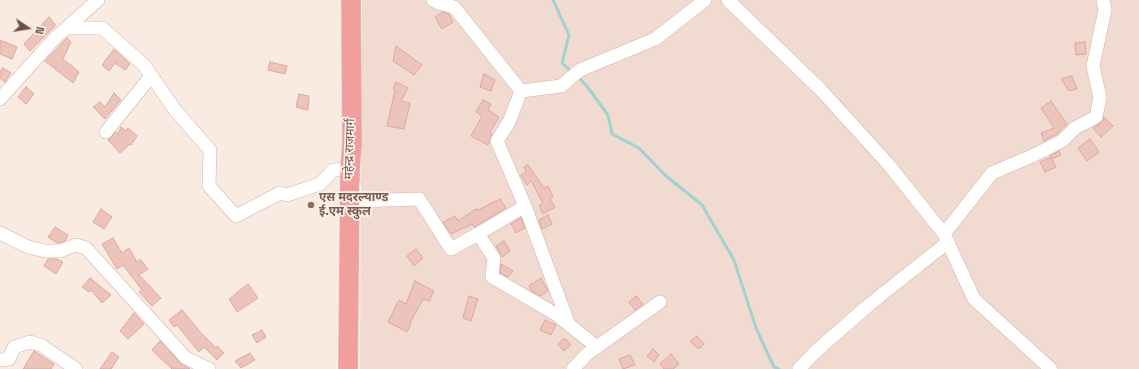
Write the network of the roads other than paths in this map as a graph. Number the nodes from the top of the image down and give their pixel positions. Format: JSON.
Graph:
{"nodes":[{"id":1,"x":98,"y":0,"type":"edge"},
{"id":2,"x":351,"y":0,"type":"edge"},
{"id":3,"x":434,"y":0,"type":"edge"},
{"id":4,"x":705,"y":0,"type":"edge"},
{"id":5,"x":728,"y":0,"type":"edge"},
{"id":6,"x":1103,"y":0,"type":"edge"},
{"id":7,"x":66,"y":28,"type":"junction"},
{"id":8,"x":151,"y":76,"type":"junction"},
{"id":9,"x":521,"y":91,"type":"junction"},
{"id":10,"x":0,"y":99,"type":"edge"},
{"id":11,"x":106,"y":132,"type":"dead end"},
{"id":12,"x":352,"y":144,"type":"junction"},
{"id":13,"x":350,"y":170,"type":"junction"},
{"id":14,"x":525,"y":206,"type":"junction"},
{"id":15,"x":0,"y":233,"type":"edge"},
{"id":16,"x":478,"y":234,"type":"junction"},
{"id":17,"x":946,"y":238,"type":"junction"},
{"id":18,"x":660,"y":302,"type":"dead end"},
{"id":19,"x":569,"y":325,"type":"junction"},
{"id":20,"x":597,"y":346,"type":"junction"},
{"id":21,"x":0,"y":360,"type":"edge"},
{"id":22,"x":76,"y":369,"type":"edge"},
{"id":23,"x":209,"y":369,"type":"edge"},
{"id":24,"x":348,"y":369,"type":"edge"},
{"id":25,"x":573,"y":369,"type":"edge"},
{"id":26,"x":800,"y":369,"type":"edge"},
{"id":27,"x":1051,"y":369,"type":"edge"}],
"edges":[{"from":1,"to":7,"type":"street"},
{"from":2,"to":12,"type":"highway","name":"महेन्द्र राजमार्ग"},
{"from":3,"to":9,"type":"street"},
{"from":4,"to":9,"type":"street"},
{"from":5,"to":17,"type":"street"},
{"from":6,"to":17,"type":"street"},
{"from":7,"to":8,"type":"street"},
{"from":7,"to":10,"type":"street"},
{"from":8,"to":11,"type":"street"},
{"from":8,"to":13,"type":"street"},
{"from":9,"to":14,"type":"street"},
{"from":12,"to":13,"type":"highway","name":"महेन्द्र राजमार्ग"},
{"from":12,"to":16,"type":"street"},
{"from":13,"to":24,"type":"highway","name":"महेन्द्र राजमार्ग"},
{"from":14,"to":16,"type":"street"},
{"from":14,"to":19,"type":"street"},
{"from":15,"to":23,"type":"street"},
{"from":16,"to":19,"type":"street"},
{"from":17,"to":26,"type":"street"},
{"from":17,"to":27,"type":"street"},
{"from":18,"to":20,"type":"street"},
{"from":19,"to":20,"type":"street"},
{"from":20,"to":25,"type":"street"},
{"from":21,"to":22,"type":"street"}]}
